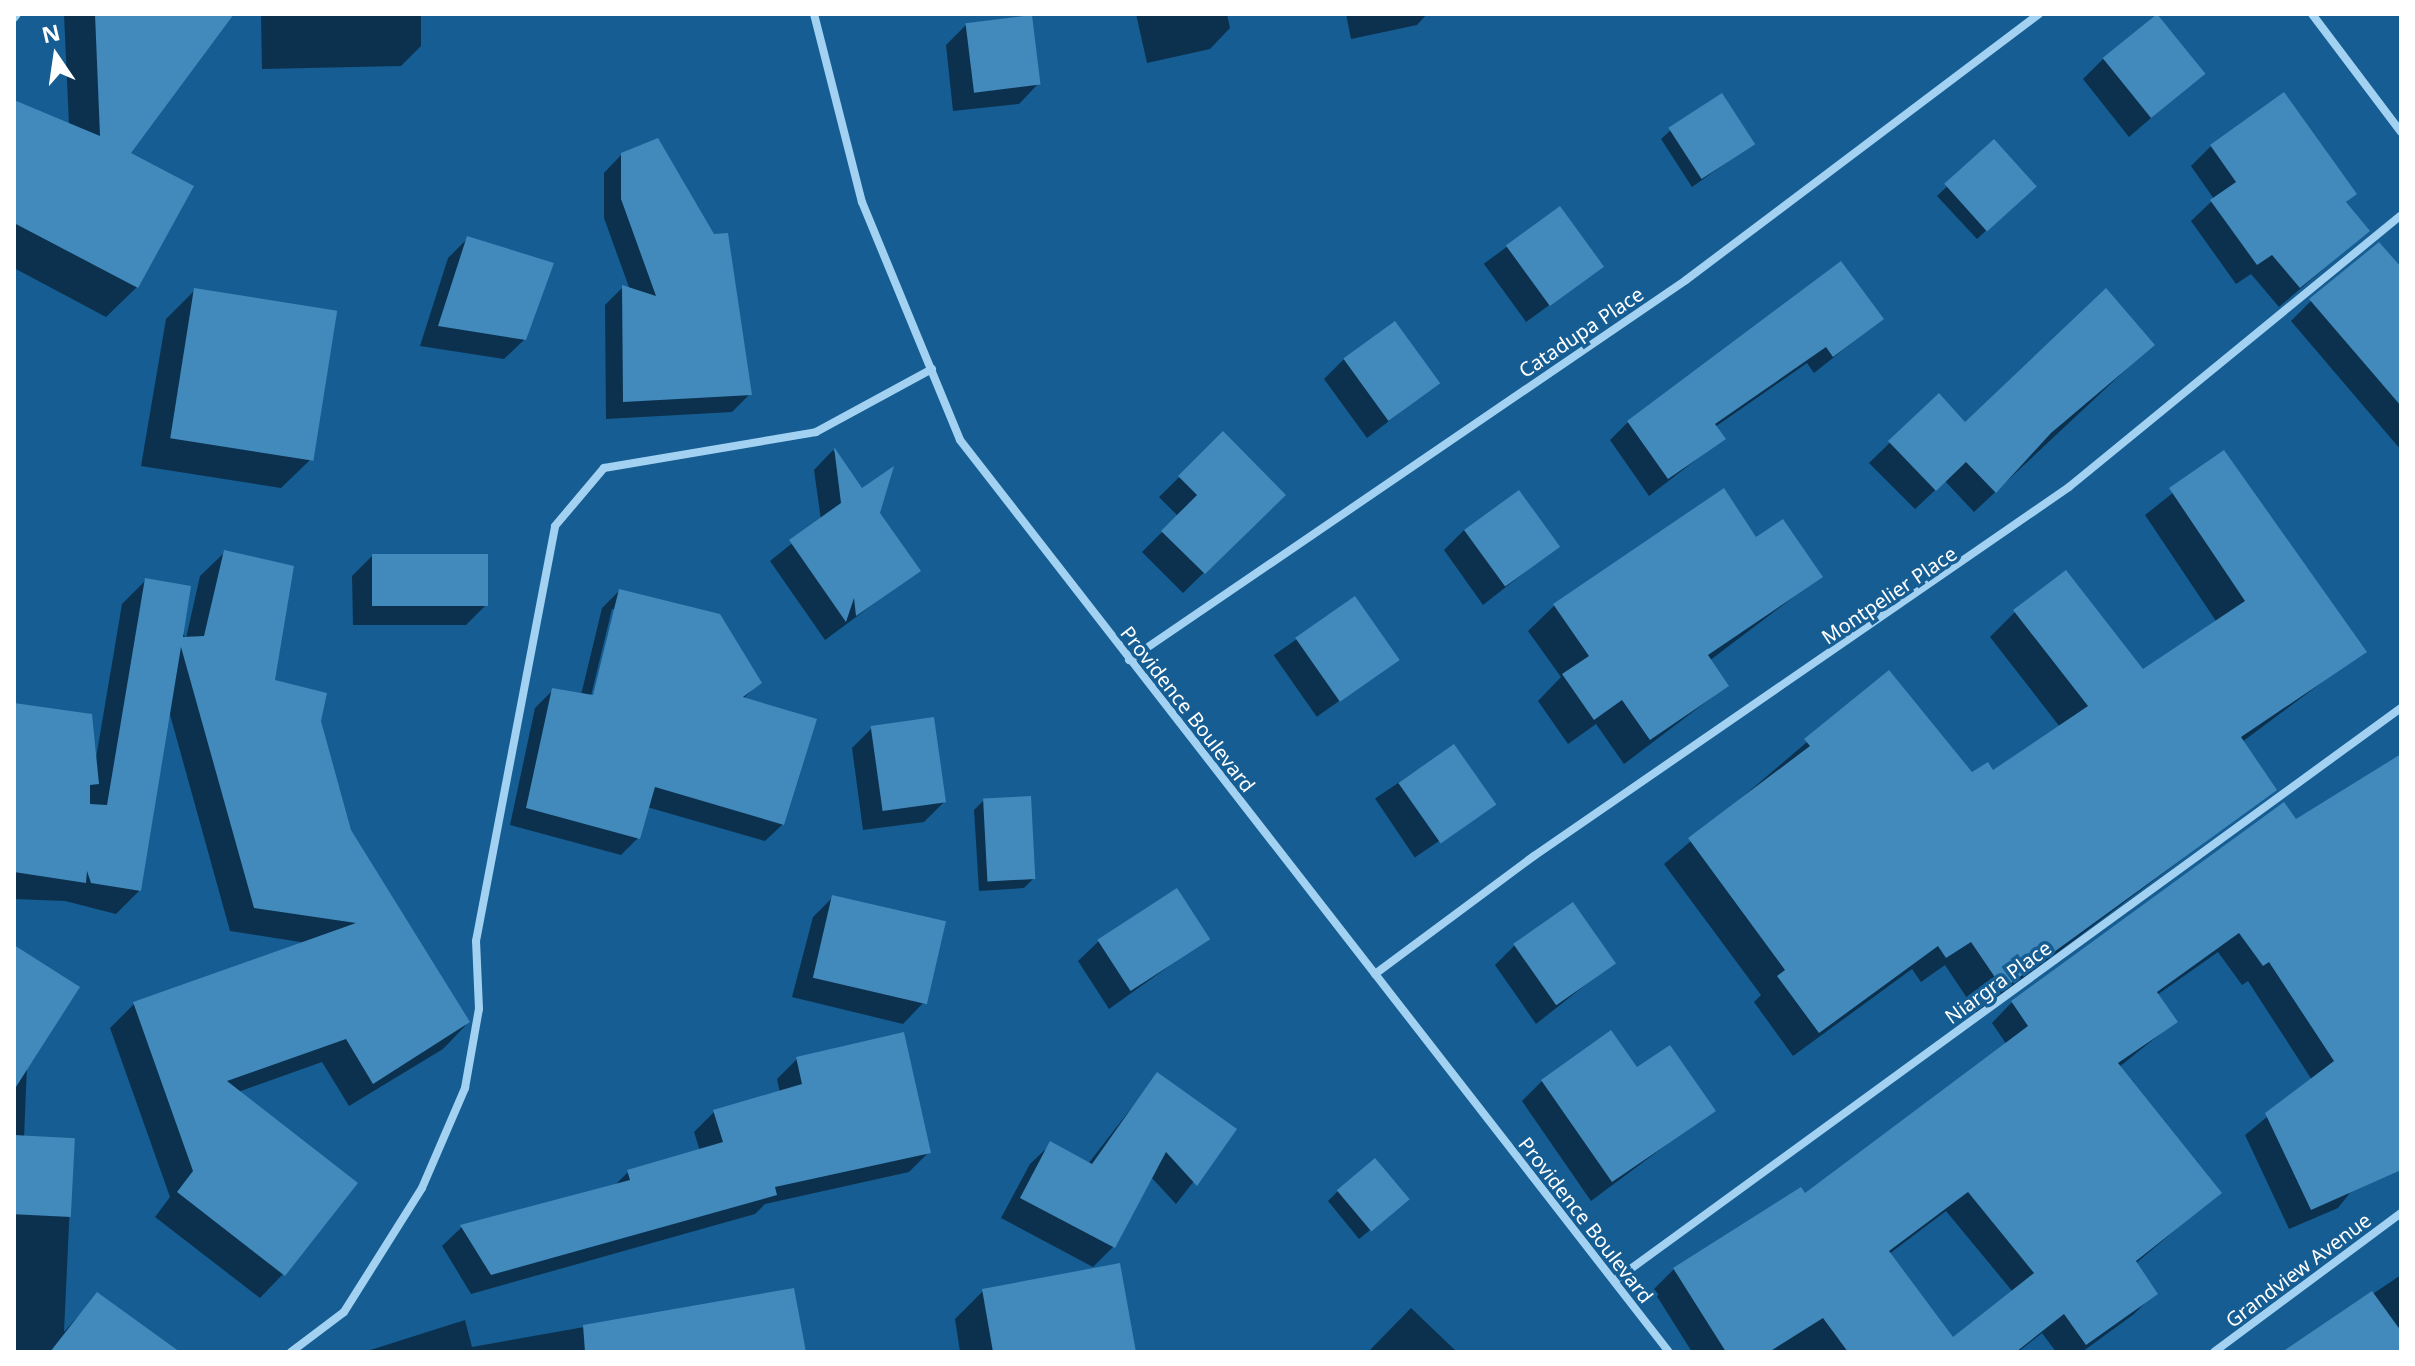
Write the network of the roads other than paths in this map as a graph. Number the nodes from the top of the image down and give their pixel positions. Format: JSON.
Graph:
{"nodes":[{"id":1,"x":814,"y":14,"type":"edge"},
{"id":2,"x":2039,"y":14,"type":"edge"},
{"id":3,"x":2312,"y":14,"type":"edge"},
{"id":4,"x":2401,"y":132,"type":"edge"},
{"id":5,"x":2401,"y":215,"type":"edge"},
{"id":6,"x":932,"y":369,"type":"junction"},
{"id":7,"x":1129,"y":660,"type":"junction"},
{"id":8,"x":2401,"y":708,"type":"edge"},
{"id":9,"x":1375,"y":974,"type":"junction"},
{"id":10,"x":2401,"y":1213,"type":"edge"},
{"id":11,"x":1614,"y":1281,"type":"junction"},
{"id":12,"x":291,"y":1352,"type":"edge"},
{"id":13,"x":1669,"y":1352,"type":"edge"},
{"id":14,"x":2214,"y":1352,"type":"edge"}],
"edges":[{"from":1,"to":6,"type":"street","name":"Providence Boulevard"},
{"from":2,"to":7,"type":"street","name":"Catadupa Place"},
{"from":3,"to":4,"type":"street"},
{"from":5,"to":9,"type":"street","name":"Montpelier Place"},
{"from":6,"to":7,"type":"street","name":"Providence Boulevard"},
{"from":6,"to":12,"type":"street"},
{"from":7,"to":9,"type":"street","name":"Providence Boulevard"},
{"from":8,"to":11,"type":"street","name":"Niargra Place"},
{"from":9,"to":11,"type":"street","name":"Providence Boulevard"},
{"from":10,"to":14,"type":"street","name":"Grandview Avenue"},
{"from":11,"to":13,"type":"street","name":"Providence Boulevard"}]}
